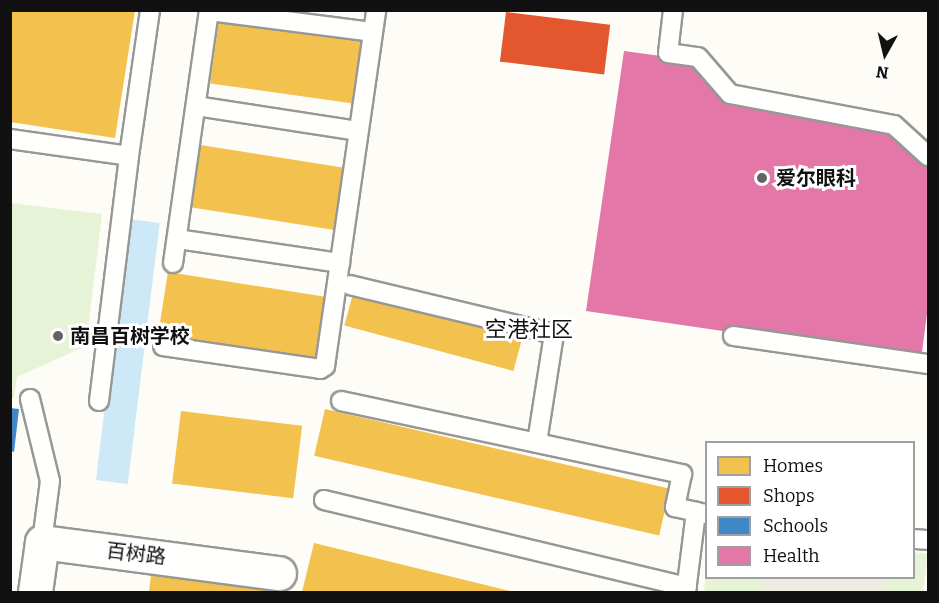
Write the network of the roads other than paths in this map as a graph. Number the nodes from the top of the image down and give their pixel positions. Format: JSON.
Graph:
{"nodes":[{"id":1,"x":150,"y":10,"type":"edge"},
{"id":2,"x":376,"y":10,"type":"edge"},
{"id":3,"x":673,"y":10,"type":"edge"},
{"id":4,"x":209,"y":11,"type":"edge"},
{"id":5,"x":373,"y":32,"type":"junction"},
{"id":6,"x":196,"y":106,"type":"junction"},
{"id":7,"x":358,"y":131,"type":"junction"},
{"id":8,"x":10,"y":140,"type":"edge"},
{"id":9,"x":129,"y":156,"type":"junction"},
{"id":10,"x":928,"y":156,"type":"edge"},
{"id":11,"x":177,"y":239,"type":"junction"},
{"id":12,"x":173,"y":263,"type":"dead end"},
{"id":13,"x":340,"y":263,"type":"junction"},
{"id":14,"x":350,"y":285,"type":"dead end"},
{"id":15,"x":733,"y":336,"type":"dead end"},
{"id":16,"x":164,"y":346,"type":"dead end"},
{"id":17,"x":928,"y":363,"type":"edge"},
{"id":18,"x":30,"y":399,"type":"dead end"},
{"id":19,"x":99,"y":400,"type":"dead end"},
{"id":20,"x":341,"y":401,"type":"dead end"},
{"id":21,"x":537,"y":443,"type":"junction"},
{"id":22,"x":324,"y":500,"type":"dead end"},
{"id":23,"x":701,"y":513,"type":"edge"},
{"id":24,"x":42,"y":542,"type":"junction"},
{"id":25,"x":279,"y":573,"type":"dead end"},
{"id":26,"x":686,"y":590,"type":"edge"},
{"id":27,"x":35,"y":592,"type":"edge"}],
"edges":[{"from":1,"to":9,"type":"lane"},
{"from":2,"to":5,"type":"lane"},
{"from":3,"to":10,"type":"lane"},
{"from":4,"to":5,"type":"lane"},
{"from":4,"to":6,"type":"lane"},
{"from":5,"to":7,"type":"lane"},
{"from":6,"to":7,"type":"lane"},
{"from":6,"to":11,"type":"lane"},
{"from":7,"to":13,"type":"lane"},
{"from":8,"to":9,"type":"lane"},
{"from":9,"to":19,"type":"lane"},
{"from":11,"to":12,"type":"lane"},
{"from":11,"to":13,"type":"lane"},
{"from":13,"to":16,"type":"lane"},
{"from":14,"to":21,"type":"lane"},
{"from":15,"to":17,"type":"lane"},
{"from":18,"to":24,"type":"lane"},
{"from":20,"to":21,"type":"lane"},
{"from":21,"to":23,"type":"lane"},
{"from":22,"to":26,"type":"lane"},
{"from":23,"to":26,"type":"lane"},
{"from":24,"to":25,"type":"street","name":"百树路"},
{"from":24,"to":27,"type":"street"}]}
